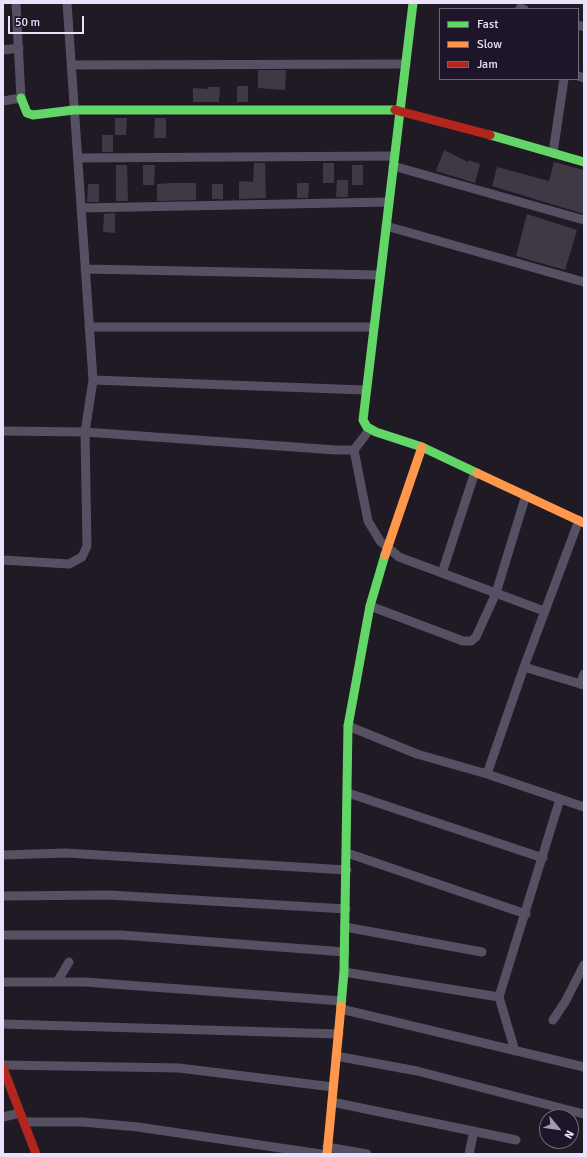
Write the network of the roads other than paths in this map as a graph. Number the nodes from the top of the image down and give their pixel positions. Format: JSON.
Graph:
{"nodes":[{"id":1,"x":16,"y":3,"type":"edge"},
{"id":2,"x":68,"y":3,"type":"edge"},
{"id":3,"x":413,"y":3,"type":"edge"},
{"id":4,"x":19,"y":48,"type":"junction"},
{"id":5,"x":3,"y":50,"type":"edge"},
{"id":6,"x":406,"y":64,"type":"junction"},
{"id":7,"x":72,"y":65,"type":"junction"},
{"id":8,"x":564,"y":80,"type":"edge"},
{"id":9,"x":21,"y":98,"type":"junction"},
{"id":10,"x":3,"y":101,"type":"edge"},
{"id":11,"x":74,"y":110,"type":"junction"},
{"id":12,"x":400,"y":110,"type":"junction"},
{"id":13,"x":553,"y":153,"type":"junction"},
{"id":14,"x":394,"y":156,"type":"junction"},
{"id":15,"x":78,"y":158,"type":"junction"},
{"id":16,"x":584,"y":162,"type":"edge"},
{"id":17,"x":393,"y":166,"type":"junction"},
{"id":18,"x":389,"y":202,"type":"junction"},
{"id":19,"x":81,"y":208,"type":"junction"},
{"id":20,"x":584,"y":220,"type":"edge"},
{"id":21,"x":386,"y":226,"type":"junction"},
{"id":22,"x":85,"y":269,"type":"junction"},
{"id":23,"x":380,"y":275,"type":"junction"},
{"id":24,"x":584,"y":282,"type":"edge"},
{"id":25,"x":89,"y":327,"type":"junction"},
{"id":26,"x":374,"y":327,"type":"junction"},
{"id":27,"x":93,"y":380,"type":"junction"},
{"id":28,"x":365,"y":390,"type":"junction"},
{"id":29,"x":370,"y":429,"type":"junction"},
{"id":30,"x":3,"y":431,"type":"edge"},
{"id":31,"x":85,"y":432,"type":"junction"},
{"id":32,"x":422,"y":447,"type":"junction"},
{"id":33,"x":354,"y":450,"type":"junction"},
{"id":34,"x":475,"y":472,"type":"junction"},
{"id":35,"x":526,"y":495,"type":"junction"},
{"id":36,"x":581,"y":521,"type":"edge"},
{"id":37,"x":584,"y":530,"type":"edge"},
{"id":38,"x":572,"y":537,"type":"junction"},
{"id":39,"x":387,"y":547,"type":"junction"},
{"id":40,"x":3,"y":560,"type":"edge"},
{"id":41,"x":442,"y":573,"type":"junction"},
{"id":42,"x":496,"y":593,"type":"junction"},
{"id":43,"x":370,"y":606,"type":"junction"},
{"id":44,"x":544,"y":611,"type":"junction"},
{"id":45,"x":524,"y":667,"type":"junction"},
{"id":46,"x":584,"y":674,"type":"edge"},
{"id":47,"x":582,"y":684,"type":"edge"},
{"id":48,"x":348,"y":726,"type":"junction"},
{"id":49,"x":487,"y":774,"type":"junction"},
{"id":50,"x":348,"y":793,"type":"junction"},
{"id":51,"x":560,"y":799,"type":"junction"},
{"id":52,"x":584,"y":807,"type":"edge"},
{"id":53,"x":347,"y":853,"type":"junction"},
{"id":54,"x":3,"y":855,"type":"edge"},
{"id":55,"x":543,"y":858,"type":"junction"},
{"id":56,"x":347,"y":870,"type":"junction"},
{"id":57,"x":3,"y":896,"type":"edge"},
{"id":58,"x":346,"y":909,"type":"junction"},
{"id":59,"x":526,"y":914,"type":"junction"},
{"id":60,"x":345,"y":927,"type":"junction"},
{"id":61,"x":3,"y":935,"type":"edge"},
{"id":62,"x":345,"y":952,"type":"junction"},
{"id":63,"x":482,"y":952,"type":"dead end"},
{"id":64,"x":69,"y":962,"type":"dead end"},
{"id":65,"x":584,"y":965,"type":"edge"},
{"id":66,"x":344,"y":972,"type":"junction"},
{"id":67,"x":3,"y":982,"type":"edge"},
{"id":68,"x":57,"y":982,"type":"junction"},
{"id":69,"x":499,"y":997,"type":"junction"},
{"id":70,"x":341,"y":1005,"type":"junction"},
{"id":71,"x":553,"y":1020,"type":"dead end"},
{"id":72,"x":3,"y":1024,"type":"edge"},
{"id":73,"x":338,"y":1034,"type":"junction"},
{"id":74,"x":515,"y":1051,"type":"junction"},
{"id":75,"x":336,"y":1056,"type":"junction"},
{"id":76,"x":3,"y":1067,"type":"edge"},
{"id":77,"x":584,"y":1067,"type":"edge"},
{"id":78,"x":5,"y":1080,"type":"edge"},
{"id":79,"x":333,"y":1087,"type":"junction"},
{"id":80,"x":332,"y":1102,"type":"junction"},
{"id":81,"x":20,"y":1113,"type":"junction"},
{"id":82,"x":584,"y":1114,"type":"edge"},
{"id":83,"x":3,"y":1117,"type":"edge"},
{"id":84,"x":24,"y":1122,"type":"junction"},
{"id":85,"x":474,"y":1131,"type":"junction"},
{"id":86,"x":516,"y":1140,"type":"dead end"},
{"id":87,"x":325,"y":1152,"type":"edge"},
{"id":88,"x":36,"y":1154,"type":"edge"},
{"id":89,"x":367,"y":1154,"type":"edge"},
{"id":90,"x":469,"y":1154,"type":"edge"}],
"edges":[{"from":1,"to":4,"type":"street"},
{"from":2,"to":7,"type":"street"},
{"from":3,"to":6,"type":"street"},
{"from":4,"to":5,"type":"street"},
{"from":4,"to":9,"type":"street"},
{"from":6,"to":7,"type":"street"},
{"from":6,"to":12,"type":"street"},
{"from":7,"to":11,"type":"street"},
{"from":8,"to":13,"type":"street"},
{"from":9,"to":10,"type":"street"},
{"from":9,"to":11,"type":"street"},
{"from":11,"to":12,"type":"street"},
{"from":11,"to":15,"type":"street"},
{"from":12,"to":13,"type":"street"},
{"from":12,"to":14,"type":"street"},
{"from":13,"to":16,"type":"street"},
{"from":14,"to":15,"type":"street"},
{"from":14,"to":17,"type":"street"},
{"from":15,"to":19,"type":"street"},
{"from":17,"to":18,"type":"street"},
{"from":17,"to":20,"type":"street"},
{"from":18,"to":19,"type":"street"},
{"from":18,"to":21,"type":"street"},
{"from":19,"to":22,"type":"street"},
{"from":21,"to":23,"type":"street"},
{"from":21,"to":24,"type":"street"},
{"from":22,"to":23,"type":"street"},
{"from":22,"to":25,"type":"street"},
{"from":23,"to":26,"type":"street"},
{"from":25,"to":26,"type":"street"},
{"from":25,"to":27,"type":"street"},
{"from":26,"to":28,"type":"street"},
{"from":27,"to":28,"type":"street"},
{"from":27,"to":31,"type":"street"},
{"from":28,"to":29,"type":"street"},
{"from":29,"to":32,"type":"street"},
{"from":29,"to":33,"type":"street"},
{"from":30,"to":31,"type":"street"},
{"from":31,"to":33,"type":"street"},
{"from":31,"to":40,"type":"street"},
{"from":32,"to":34,"type":"street"},
{"from":32,"to":39,"type":"street"},
{"from":33,"to":39,"type":"street"},
{"from":34,"to":35,"type":"street"},
{"from":34,"to":41,"type":"street"},
{"from":35,"to":36,"type":"street"},
{"from":35,"to":42,"type":"street"},
{"from":36,"to":38,"type":"street"},
{"from":37,"to":38,"type":"street"},
{"from":38,"to":44,"type":"street"},
{"from":39,"to":41,"type":"street"},
{"from":39,"to":43,"type":"street"},
{"from":41,"to":42,"type":"street"},
{"from":42,"to":43,"type":"street"},
{"from":42,"to":44,"type":"street"},
{"from":43,"to":48,"type":"street"},
{"from":44,"to":45,"type":"street"},
{"from":45,"to":47,"type":"street"},
{"from":45,"to":49,"type":"street"},
{"from":46,"to":47,"type":"street"},
{"from":48,"to":49,"type":"street"},
{"from":48,"to":50,"type":"street"},
{"from":49,"to":51,"type":"street"},
{"from":50,"to":53,"type":"street"},
{"from":50,"to":55,"type":"street"},
{"from":51,"to":52,"type":"street"},
{"from":51,"to":55,"type":"street"},
{"from":53,"to":56,"type":"street"},
{"from":53,"to":59,"type":"street"},
{"from":54,"to":56,"type":"street"},
{"from":55,"to":59,"type":"street"},
{"from":56,"to":58,"type":"street"},
{"from":57,"to":58,"type":"street"},
{"from":58,"to":60,"type":"street"},
{"from":59,"to":69,"type":"street"},
{"from":60,"to":62,"type":"street"},
{"from":60,"to":63,"type":"street"},
{"from":61,"to":62,"type":"street"},
{"from":62,"to":66,"type":"street"},
{"from":64,"to":68,"type":"street"},
{"from":65,"to":71,"type":"street"},
{"from":66,"to":69,"type":"street"},
{"from":66,"to":70,"type":"street"},
{"from":67,"to":68,"type":"street"},
{"from":68,"to":70,"type":"street"},
{"from":69,"to":74,"type":"street"},
{"from":70,"to":73,"type":"street"},
{"from":70,"to":74,"type":"street"},
{"from":72,"to":73,"type":"street"},
{"from":73,"to":75,"type":"street"},
{"from":74,"to":77,"type":"street"},
{"from":75,"to":79,"type":"street"},
{"from":75,"to":82,"type":"street"},
{"from":76,"to":78,"type":"street"},
{"from":76,"to":79,"type":"street"},
{"from":78,"to":81,"type":"street"},
{"from":79,"to":80,"type":"street"},
{"from":80,"to":85,"type":"street"},
{"from":80,"to":87,"type":"street"},
{"from":81,"to":83,"type":"street"},
{"from":81,"to":84,"type":"street"},
{"from":84,"to":87,"type":"street"},
{"from":84,"to":88,"type":"street"},
{"from":85,"to":86,"type":"street"},
{"from":85,"to":90,"type":"street"},
{"from":87,"to":89,"type":"street"}]}
